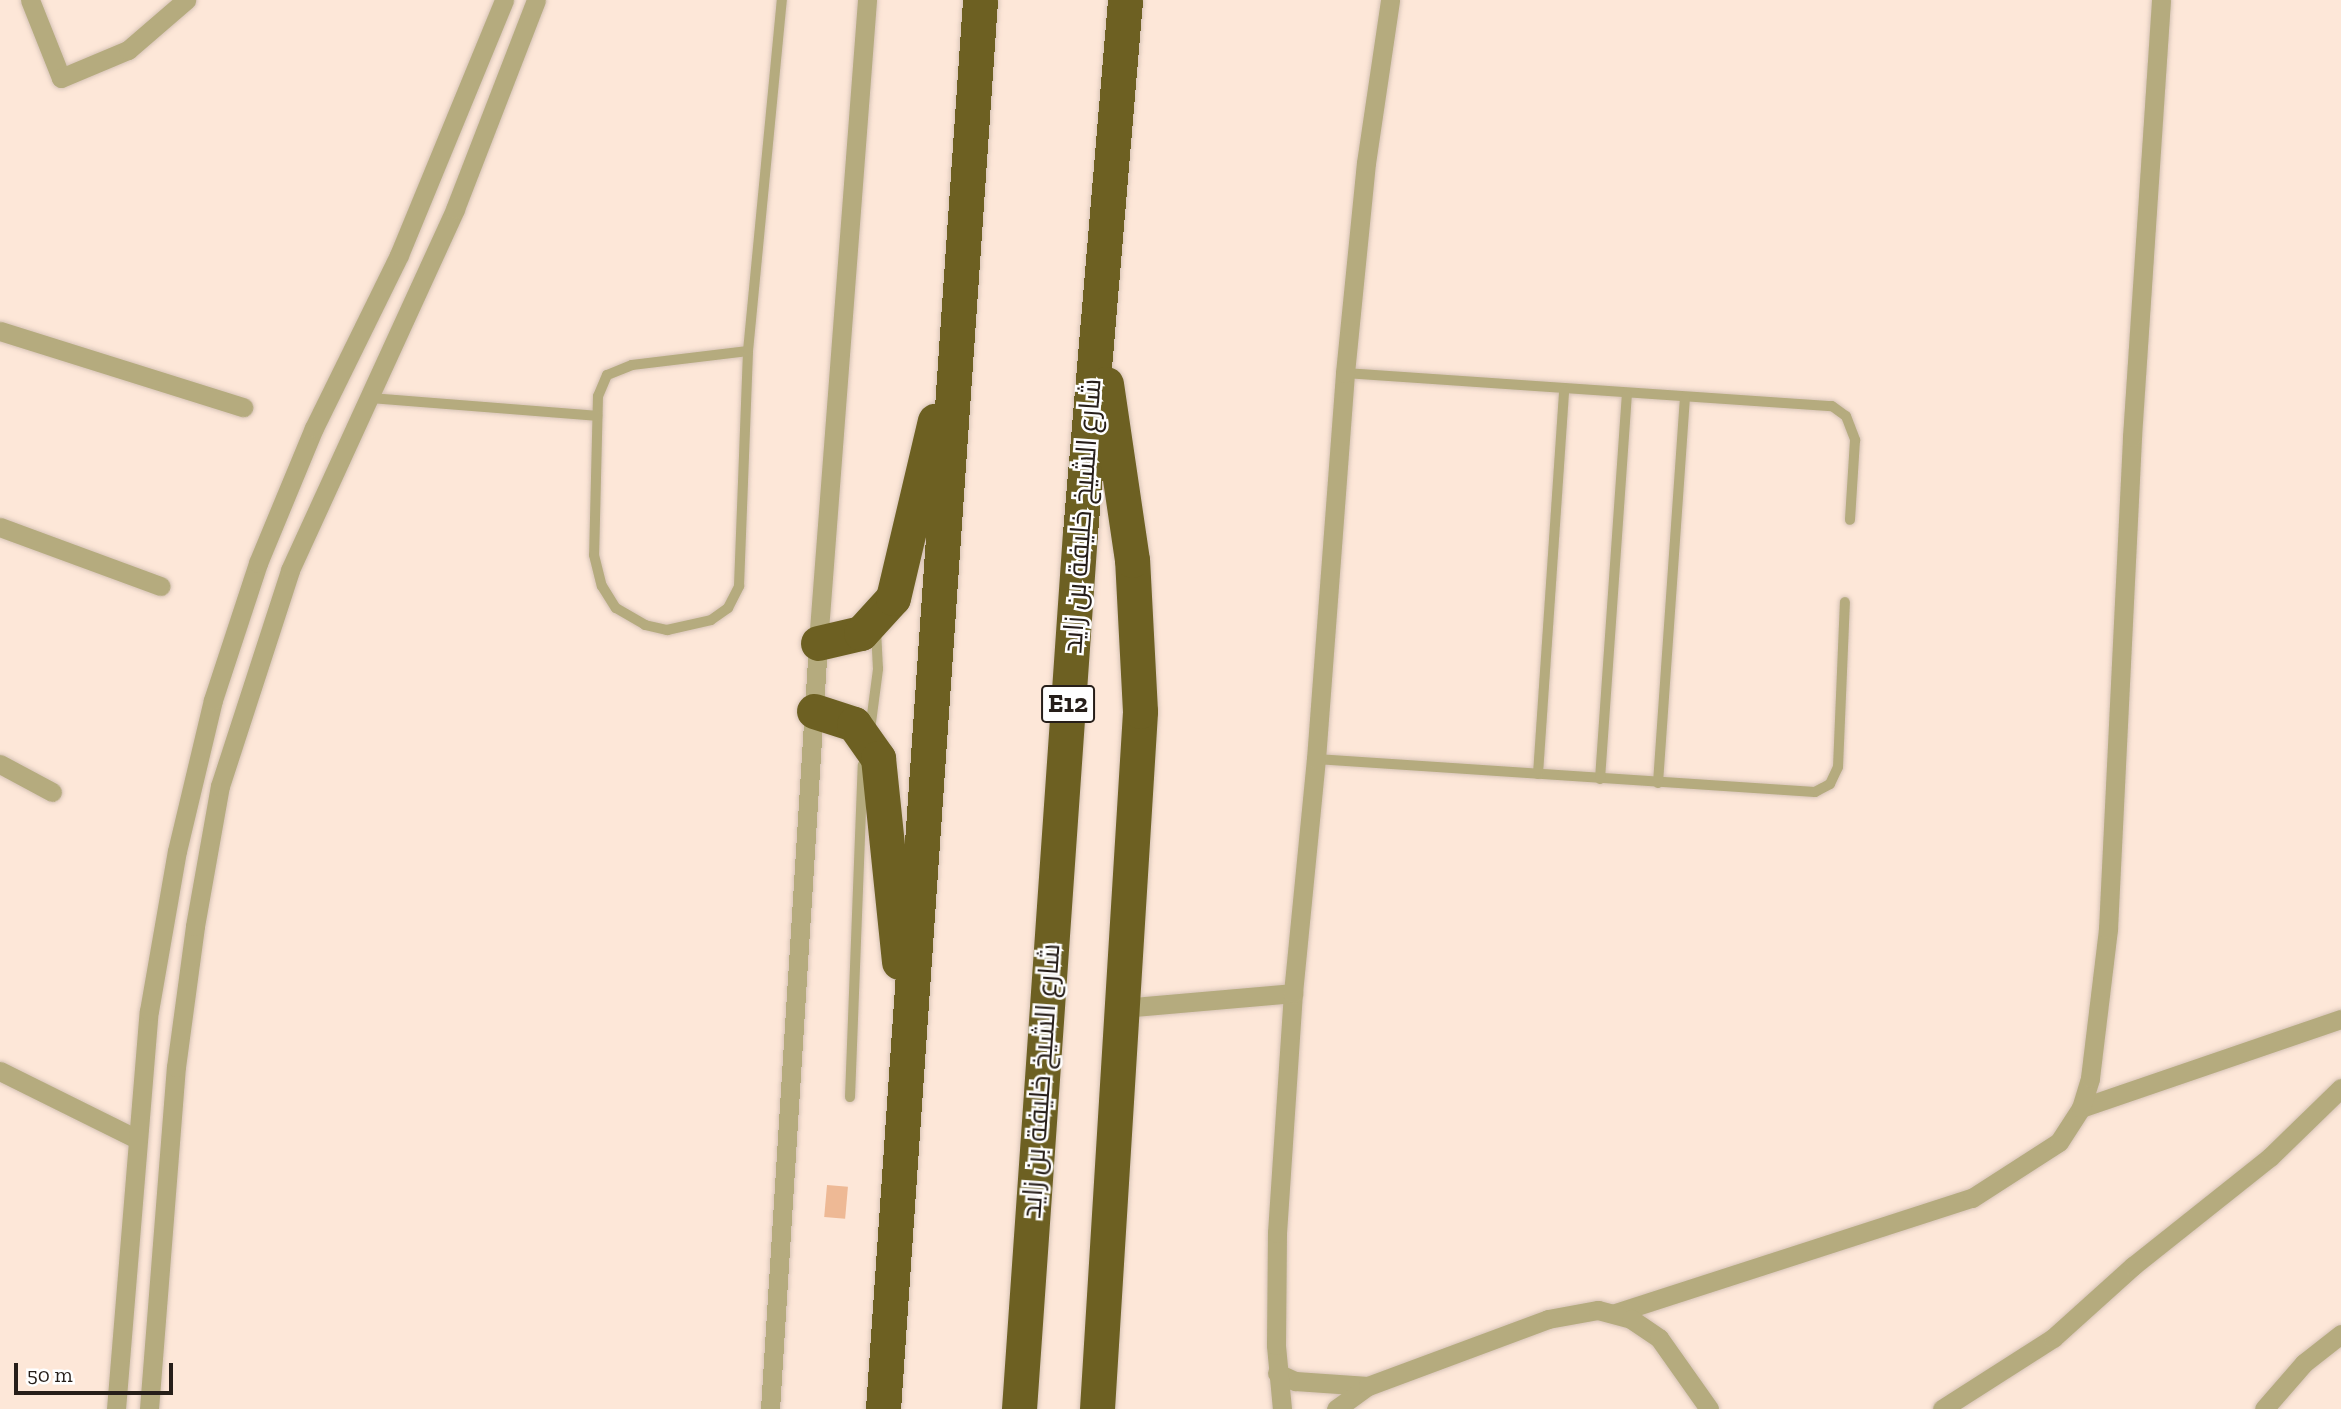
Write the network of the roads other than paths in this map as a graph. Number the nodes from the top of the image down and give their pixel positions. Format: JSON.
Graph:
{"nodes":[{"id":1,"x":30,"y":0,"type":"edge"},
{"id":2,"x":186,"y":0,"type":"edge"},
{"id":3,"x":504,"y":0,"type":"edge"},
{"id":4,"x":536,"y":0,"type":"edge"},
{"id":5,"x":782,"y":0,"type":"edge"},
{"id":6,"x":867,"y":0,"type":"edge"},
{"id":7,"x":980,"y":0,"type":"edge"},
{"id":8,"x":1125,"y":0,"type":"edge"},
{"id":9,"x":1390,"y":0,"type":"edge"},
{"id":10,"x":2161,"y":0,"type":"edge"},
{"id":11,"x":1097,"y":330,"type":"junction"},
{"id":12,"x":0,"y":331,"type":"edge"},
{"id":13,"x":748,"y":351,"type":"junction"},
{"id":14,"x":954,"y":364,"type":"junction"},
{"id":15,"x":1345,"y":373,"type":"junction"},
{"id":16,"x":1564,"y":391,"type":"junction"},
{"id":17,"x":1627,"y":395,"type":"junction"},
{"id":18,"x":369,"y":398,"type":"junction"},
{"id":19,"x":1685,"y":398,"type":"junction"},
{"id":20,"x":243,"y":407,"type":"dead end"},
{"id":21,"x":597,"y":416,"type":"junction"},
{"id":22,"x":1850,"y":520,"type":"dead end"},
{"id":23,"x":0,"y":527,"type":"edge"},
{"id":24,"x":160,"y":586,"type":"dead end"},
{"id":25,"x":1845,"y":602,"type":"dead end"},
{"id":26,"x":875,"y":623,"type":"junction"},
{"id":27,"x":818,"y":643,"type":"junction"},
{"id":28,"x":814,"y":711,"type":"junction"},
{"id":29,"x":869,"y":738,"type":"junction"},
{"id":30,"x":1316,"y":759,"type":"junction"},
{"id":31,"x":0,"y":764,"type":"edge"},
{"id":32,"x":1538,"y":774,"type":"junction"},
{"id":33,"x":1600,"y":779,"type":"junction"},
{"id":34,"x":1658,"y":783,"type":"junction"},
{"id":35,"x":52,"y":792,"type":"dead end"},
{"id":36,"x":1293,"y":992,"type":"junction"},
{"id":37,"x":1123,"y":1007,"type":"junction"},
{"id":38,"x":2341,"y":1019,"type":"edge"},
{"id":39,"x":910,"y":1021,"type":"junction"},
{"id":40,"x":0,"y":1071,"type":"edge"},
{"id":41,"x":2341,"y":1088,"type":"edge"},
{"id":42,"x":850,"y":1097,"type":"dead end"},
{"id":43,"x":2081,"y":1108,"type":"junction"},
{"id":44,"x":137,"y":1139,"type":"junction"},
{"id":45,"x":1615,"y":1313,"type":"junction"},
{"id":46,"x":2341,"y":1334,"type":"edge"},
{"id":47,"x":1277,"y":1373,"type":"junction"},
{"id":48,"x":1368,"y":1387,"type":"junction"},
{"id":49,"x":116,"y":1409,"type":"edge"},
{"id":50,"x":149,"y":1409,"type":"edge"},
{"id":51,"x":770,"y":1409,"type":"edge"},
{"id":52,"x":883,"y":1409,"type":"edge"},
{"id":53,"x":1019,"y":1409,"type":"edge"},
{"id":54,"x":1097,"y":1409,"type":"edge"},
{"id":55,"x":1282,"y":1409,"type":"edge"},
{"id":56,"x":1336,"y":1409,"type":"edge"},
{"id":57,"x":1709,"y":1409,"type":"edge"},
{"id":58,"x":1942,"y":1409,"type":"edge"},
{"id":59,"x":2264,"y":1409,"type":"edge"}],
"edges":[{"from":1,"to":2,"type":"street"},
{"from":3,"to":44,"type":"street"},
{"from":4,"to":18,"type":"street"},
{"from":5,"to":13,"type":"lane"},
{"from":6,"to":27,"type":"street"},
{"from":7,"to":14,"type":"highway"},
{"from":8,"to":11,"type":"highway","name":"شارع الشيخ خليفة بن زايد","number":"E12"},
{"from":9,"to":15,"type":"street"},
{"from":10,"to":43,"type":"street"},
{"from":11,"to":37,"type":"highway"},
{"from":11,"to":53,"type":"highway","name":"شارع الشيخ خليفة بن زايد","number":"E12"},
{"from":12,"to":20,"type":"street"},
{"from":13,"to":21,"type":"lane"},
{"from":13,"to":21,"type":"lane"},
{"from":14,"to":26,"type":"highway"},
{"from":14,"to":39,"type":"highway"},
{"from":15,"to":16,"type":"lane"},
{"from":15,"to":30,"type":"street"},
{"from":16,"to":17,"type":"lane"},
{"from":16,"to":32,"type":"lane"},
{"from":17,"to":19,"type":"lane"},
{"from":17,"to":33,"type":"lane"},
{"from":18,"to":21,"type":"lane"},
{"from":18,"to":50,"type":"street"},
{"from":19,"to":22,"type":"lane"},
{"from":19,"to":34,"type":"lane"},
{"from":23,"to":24,"type":"street"},
{"from":25,"to":34,"type":"lane"},
{"from":26,"to":27,"type":"highway"},
{"from":26,"to":29,"type":"lane"},
{"from":27,"to":28,"type":"street"},
{"from":28,"to":29,"type":"highway"},
{"from":28,"to":51,"type":"street"},
{"from":29,"to":39,"type":"highway"},
{"from":29,"to":42,"type":"lane"},
{"from":30,"to":32,"type":"lane"},
{"from":30,"to":36,"type":"street"},
{"from":31,"to":35,"type":"street"},
{"from":32,"to":33,"type":"lane"},
{"from":33,"to":34,"type":"lane"},
{"from":36,"to":37,"type":"street"},
{"from":36,"to":47,"type":"street"},
{"from":37,"to":54,"type":"highway"},
{"from":38,"to":43,"type":"street"},
{"from":39,"to":52,"type":"highway"},
{"from":40,"to":44,"type":"street"},
{"from":41,"to":58,"type":"street"},
{"from":43,"to":45,"type":"street"},
{"from":44,"to":49,"type":"street"},
{"from":45,"to":48,"type":"street"},
{"from":45,"to":57,"type":"street"},
{"from":46,"to":59,"type":"street"},
{"from":47,"to":48,"type":"street"},
{"from":47,"to":55,"type":"street"},
{"from":48,"to":56,"type":"street"}]}
